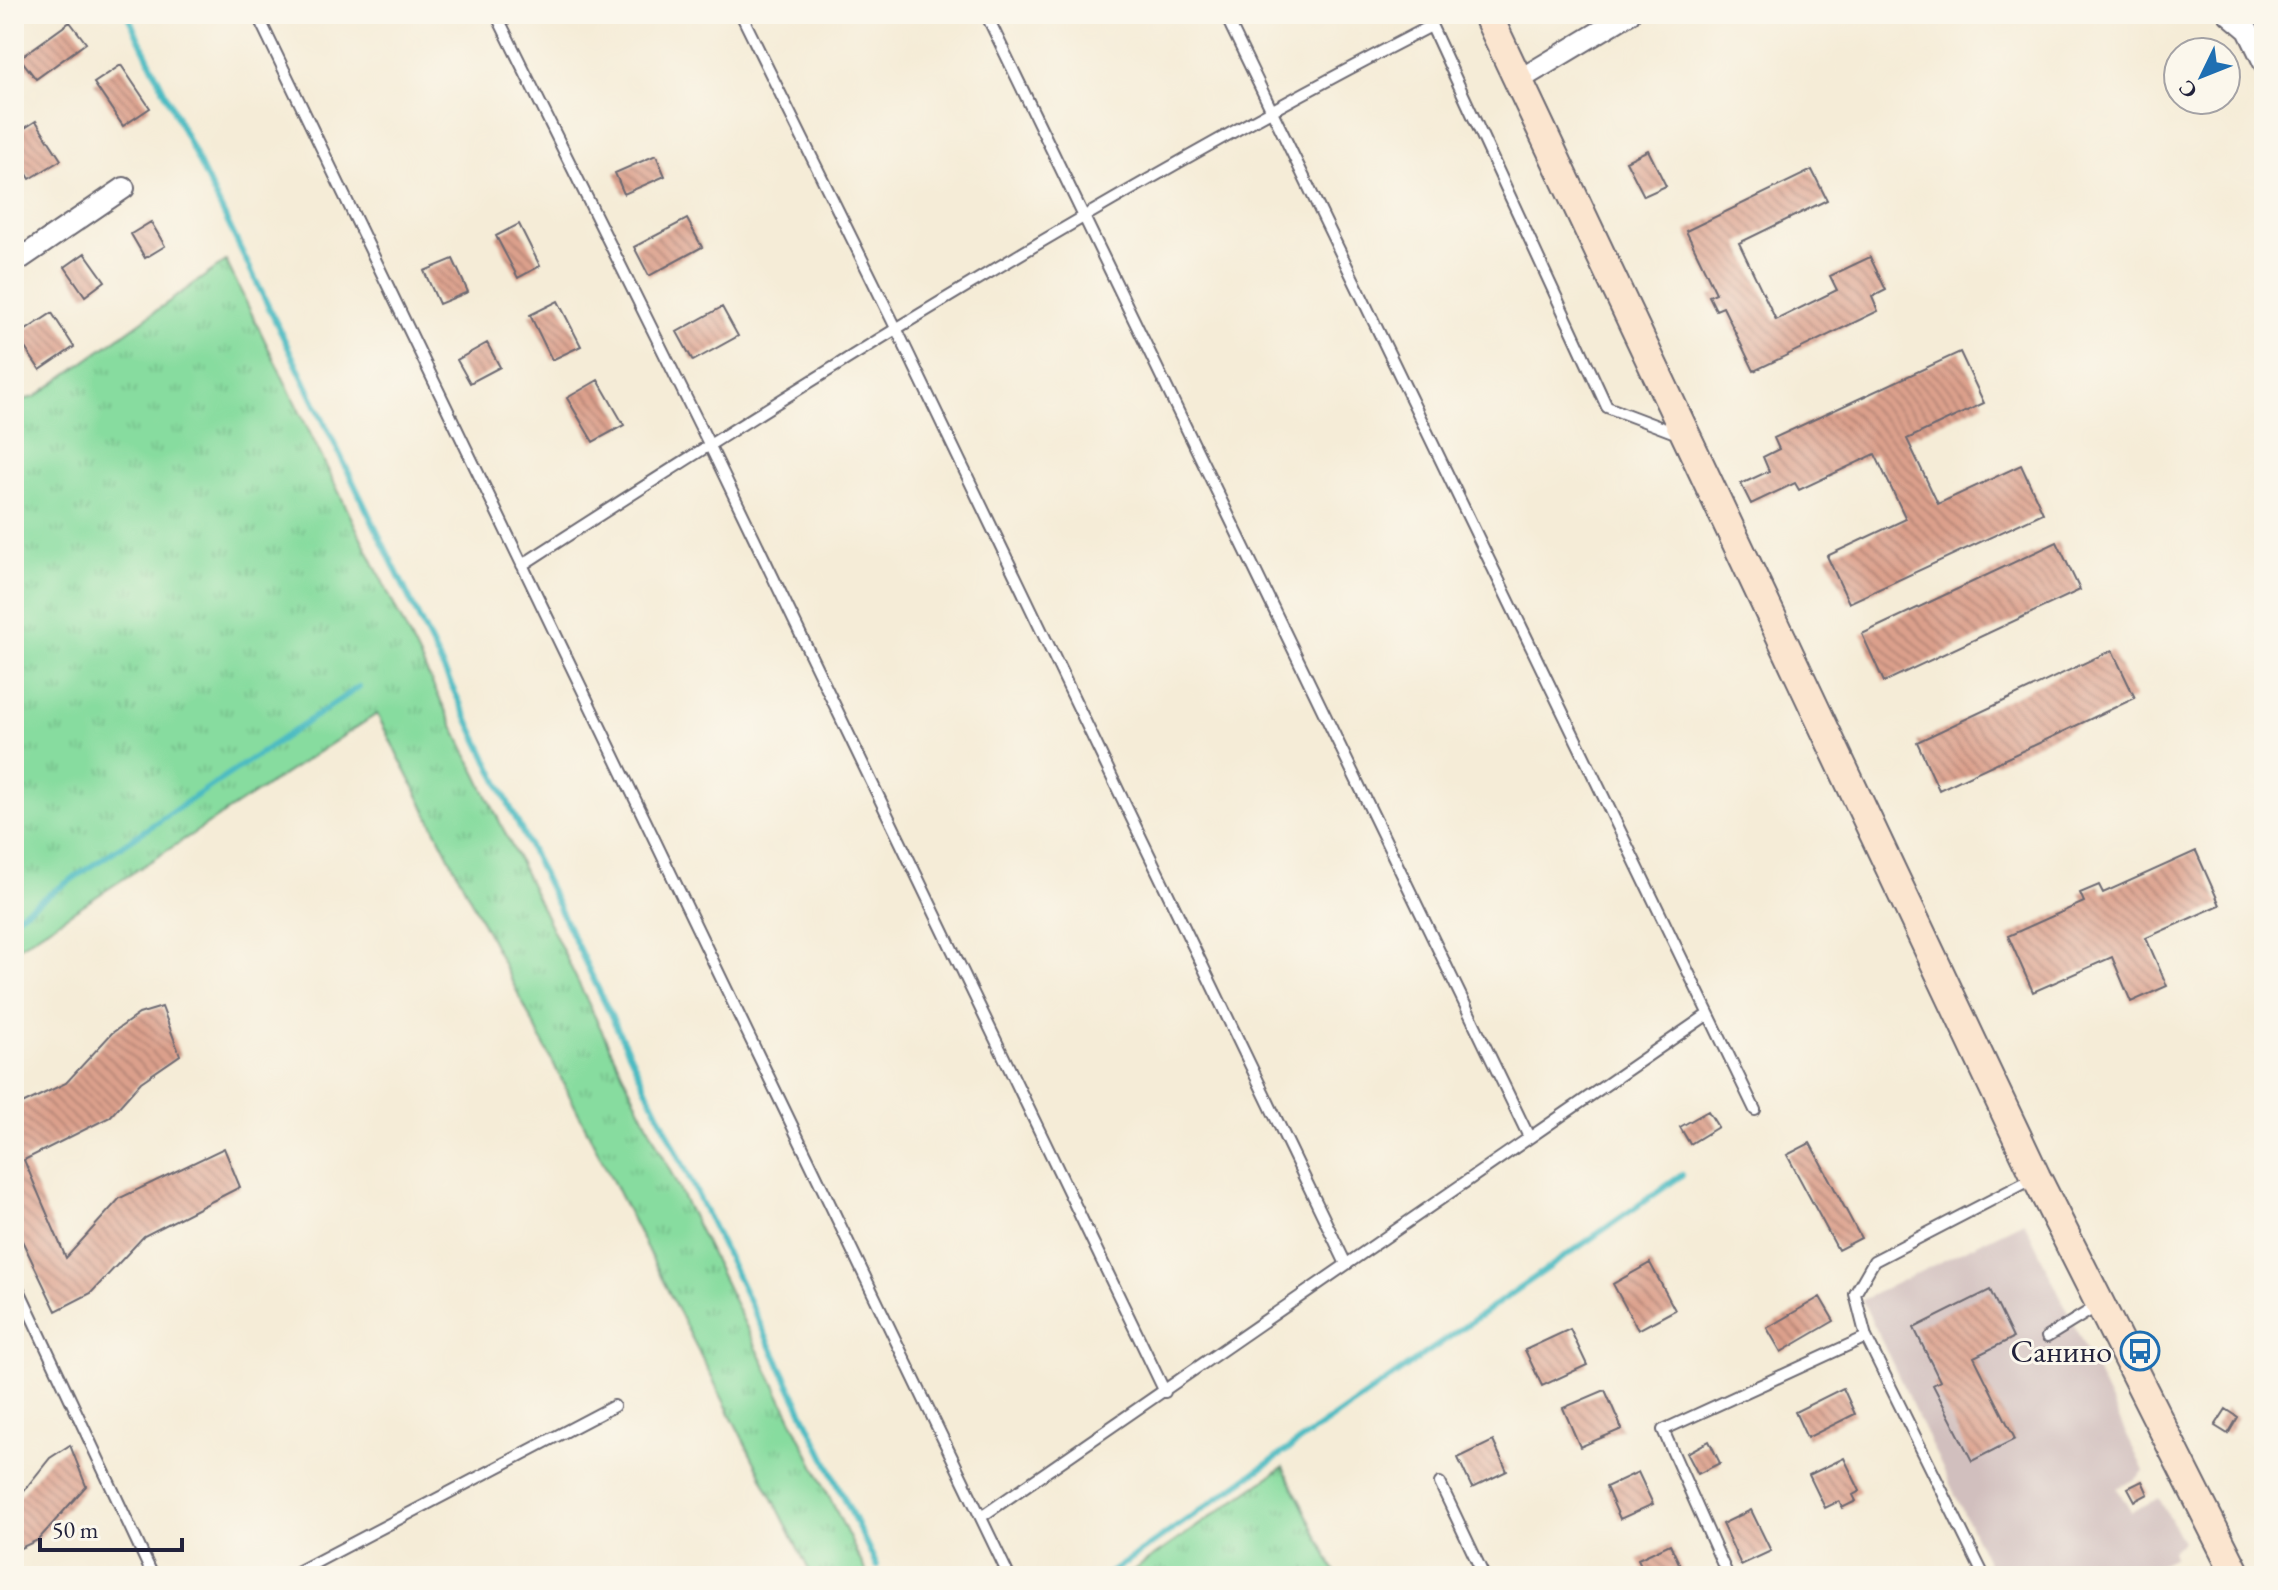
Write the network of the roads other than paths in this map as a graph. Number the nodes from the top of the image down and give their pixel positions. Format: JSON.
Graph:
{"nodes":[{"id":1,"x":257,"y":14,"type":"edge"},
{"id":2,"x":496,"y":14,"type":"edge"},
{"id":3,"x":741,"y":14,"type":"edge"},
{"id":4,"x":986,"y":14,"type":"edge"},
{"id":5,"x":1225,"y":14,"type":"edge"},
{"id":6,"x":1426,"y":14,"type":"edge"},
{"id":7,"x":1487,"y":14,"type":"edge"},
{"id":8,"x":1629,"y":14,"type":"edge"},
{"id":9,"x":2229,"y":14,"type":"edge"},
{"id":10,"x":1431,"y":26,"type":"junction"},
{"id":11,"x":2264,"y":63,"type":"edge"},
{"id":12,"x":1519,"y":80,"type":"junction"},
{"id":13,"x":1270,"y":109,"type":"junction"},
{"id":14,"x":124,"y":188,"type":"dead end"},
{"id":15,"x":1083,"y":214,"type":"junction"},
{"id":16,"x":14,"y":263,"type":"edge"},
{"id":17,"x":896,"y":328,"type":"junction"},
{"id":18,"x":1688,"y":438,"type":"junction"},
{"id":19,"x":709,"y":444,"type":"junction"},
{"id":20,"x":522,"y":565,"type":"junction"},
{"id":21,"x":1707,"y":1015,"type":"junction"},
{"id":22,"x":1755,"y":1110,"type":"dead end"},
{"id":23,"x":1529,"y":1137,"type":"junction"},
{"id":24,"x":2036,"y":1177,"type":"junction"},
{"id":25,"x":1345,"y":1262,"type":"junction"},
{"id":26,"x":14,"y":1279,"type":"edge"},
{"id":27,"x":2100,"y":1304,"type":"junction"},
{"id":28,"x":1866,"y":1337,"type":"junction"},
{"id":29,"x":2047,"y":1337,"type":"dead end"},
{"id":30,"x":1165,"y":1392,"type":"junction"},
{"id":31,"x":614,"y":1406,"type":"dead end"},
{"id":32,"x":1440,"y":1483,"type":"dead end"},
{"id":33,"x":981,"y":1517,"type":"junction"},
{"id":34,"x":153,"y":1576,"type":"edge"},
{"id":35,"x":290,"y":1576,"type":"edge"},
{"id":36,"x":1009,"y":1576,"type":"edge"},
{"id":37,"x":1484,"y":1576,"type":"edge"},
{"id":38,"x":1728,"y":1576,"type":"edge"},
{"id":39,"x":1984,"y":1576,"type":"edge"},
{"id":40,"x":2237,"y":1576,"type":"edge"}],
"edges":[{"from":1,"to":20,"type":"lane"},
{"from":2,"to":19,"type":"lane"},
{"from":3,"to":17,"type":"lane"},
{"from":4,"to":15,"type":"lane"},
{"from":5,"to":13,"type":"lane"},
{"from":6,"to":10,"type":"lane"},
{"from":7,"to":12,"type":"street"},
{"from":8,"to":12,"type":"street"},
{"from":9,"to":11,"type":"street"},
{"from":10,"to":13,"type":"lane"},
{"from":10,"to":18,"type":"lane"},
{"from":12,"to":18,"type":"street"},
{"from":13,"to":15,"type":"lane"},
{"from":13,"to":21,"type":"lane"},
{"from":14,"to":16,"type":"street"},
{"from":15,"to":17,"type":"lane"},
{"from":15,"to":23,"type":"lane"},
{"from":17,"to":19,"type":"lane"},
{"from":17,"to":25,"type":"lane"},
{"from":18,"to":24,"type":"street"},
{"from":19,"to":20,"type":"lane"},
{"from":19,"to":30,"type":"lane"},
{"from":20,"to":33,"type":"lane"},
{"from":21,"to":22,"type":"lane"},
{"from":21,"to":23,"type":"lane"},
{"from":23,"to":25,"type":"lane"},
{"from":24,"to":27,"type":"street"},
{"from":24,"to":28,"type":"lane"},
{"from":25,"to":30,"type":"lane"},
{"from":26,"to":34,"type":"lane"},
{"from":27,"to":29,"type":"lane"},
{"from":27,"to":40,"type":"street"},
{"from":28,"to":38,"type":"lane"},
{"from":28,"to":39,"type":"lane"},
{"from":30,"to":33,"type":"lane"},
{"from":31,"to":35,"type":"lane"},
{"from":32,"to":37,"type":"lane"},
{"from":33,"to":36,"type":"lane"}]}
